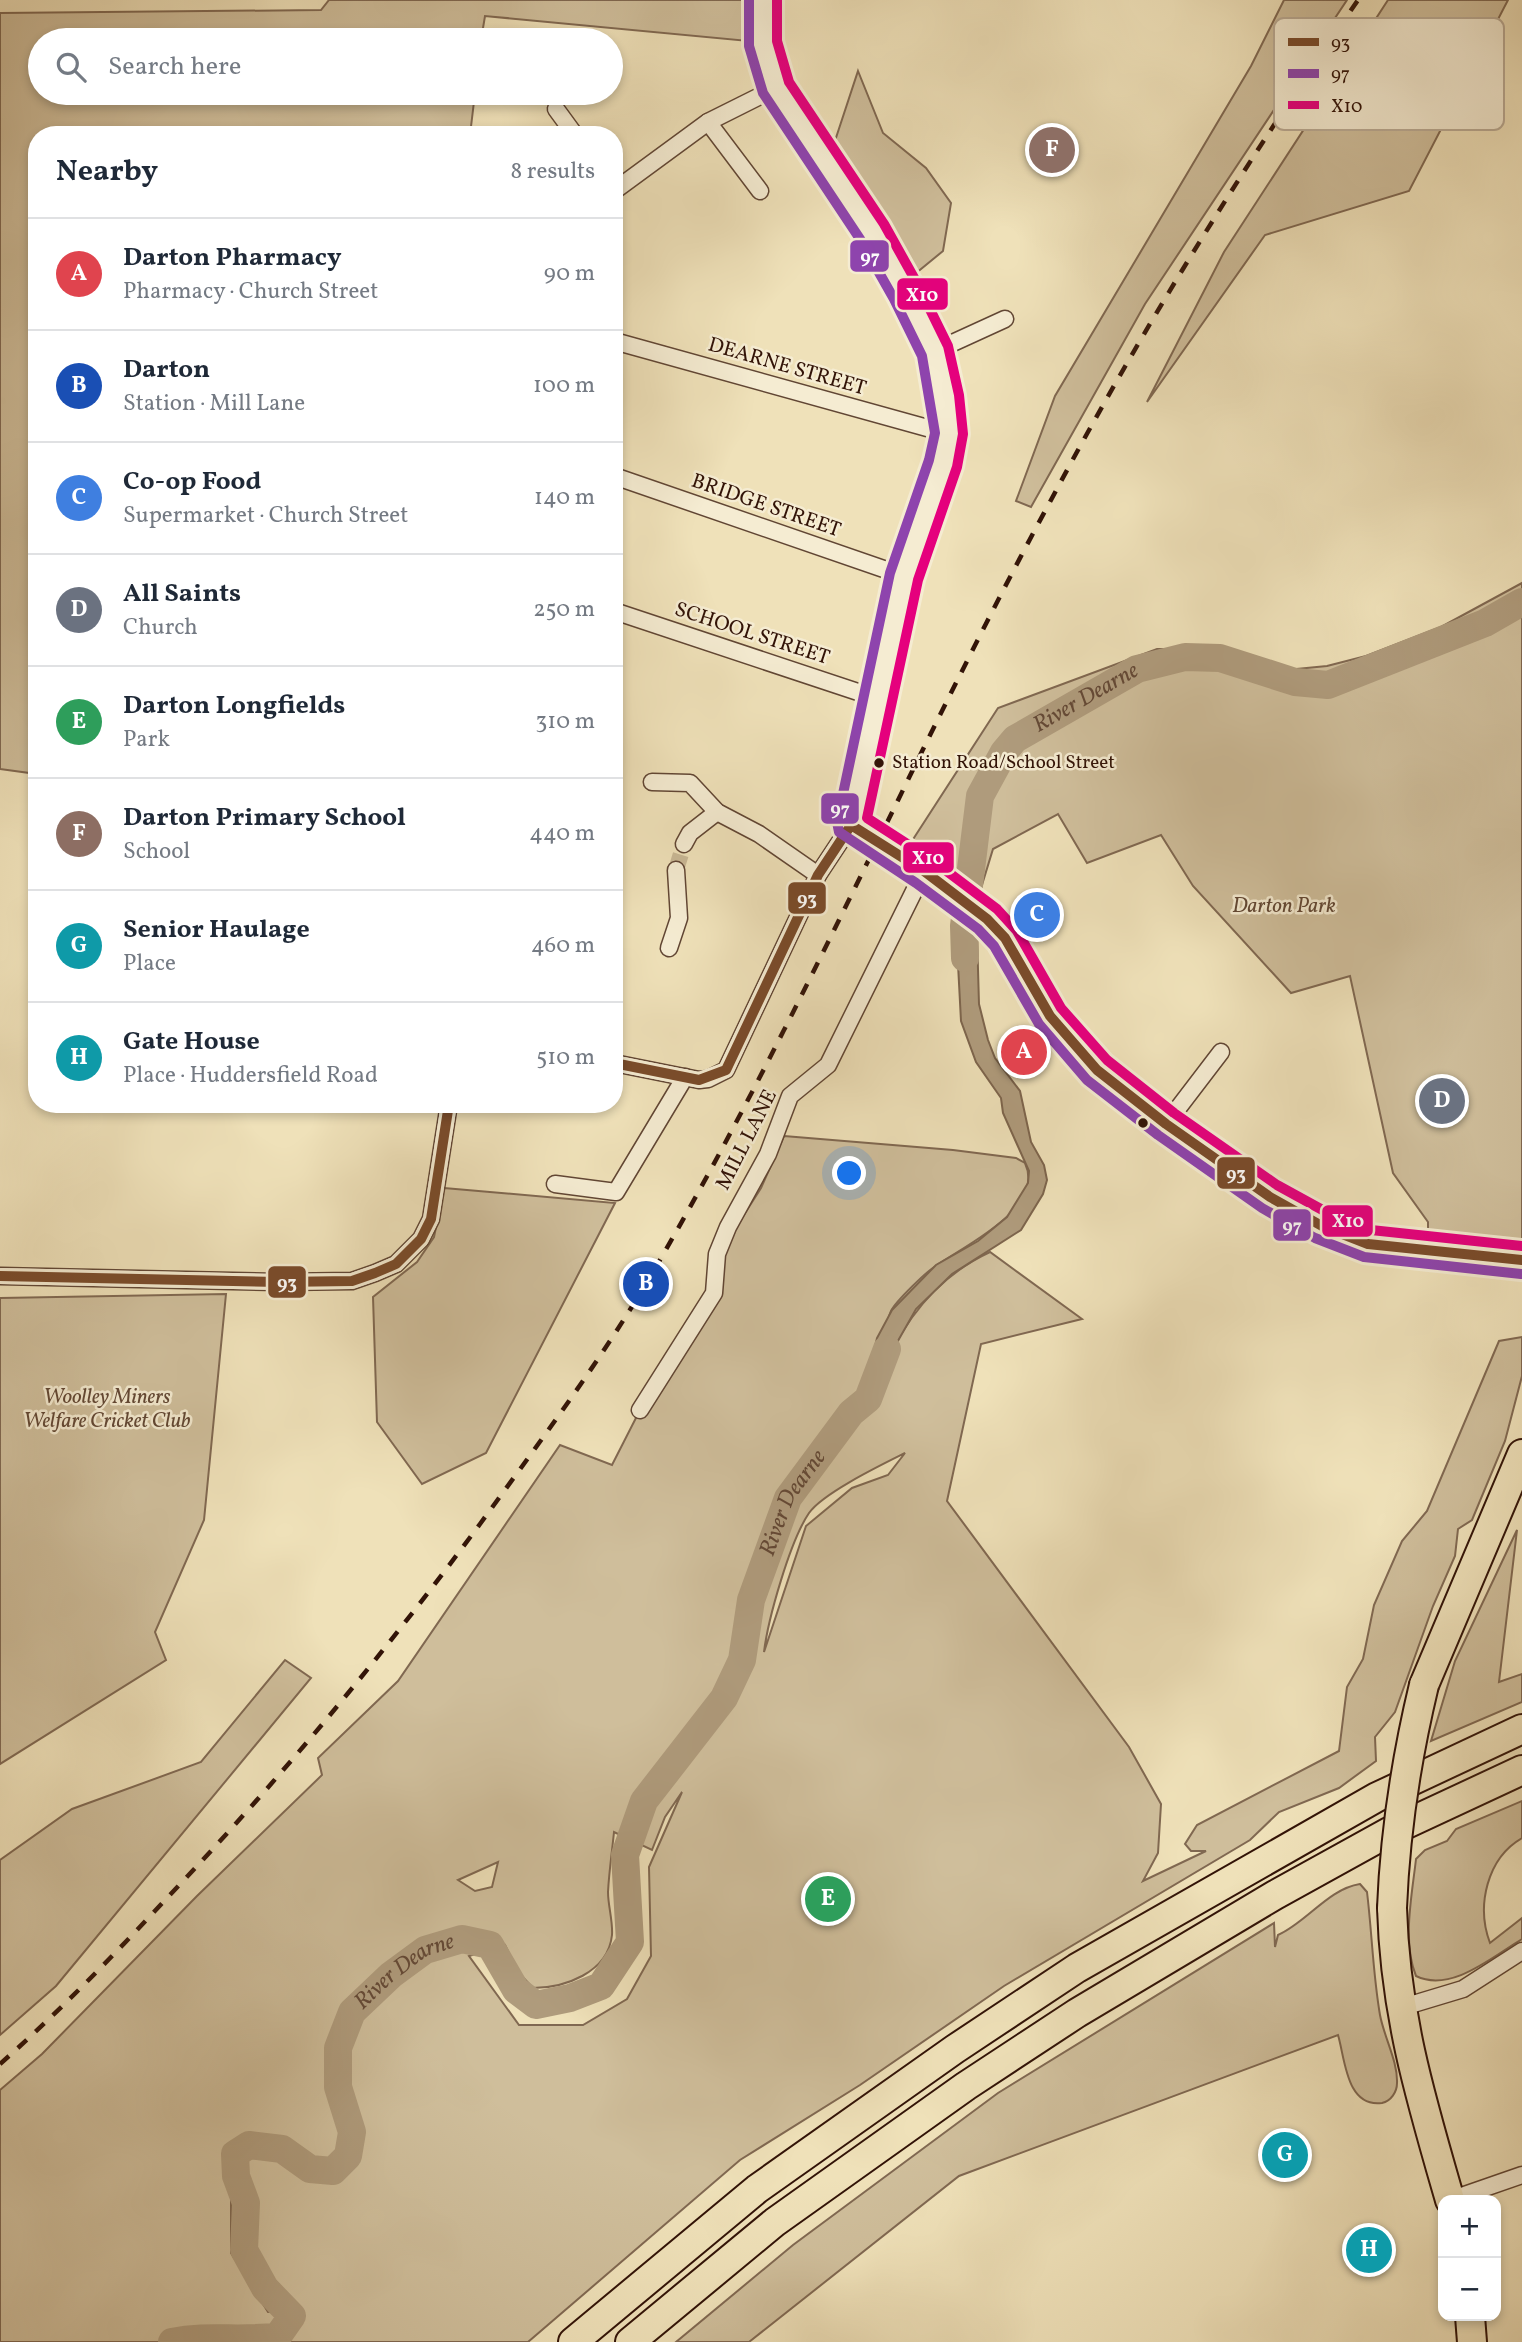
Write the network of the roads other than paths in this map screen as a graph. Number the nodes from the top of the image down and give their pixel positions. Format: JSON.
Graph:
{"nodes":[{"id":1,"x":763,"y":0,"type":"edge"},
{"id":2,"x":776,"y":88,"type":"junction"},
{"id":3,"x":556,"y":109,"type":"dead end"},
{"id":4,"x":708,"y":122,"type":"junction"},
{"id":5,"x":568,"y":126,"type":"edge"},
{"id":6,"x":623,"y":184,"type":"edge"},
{"id":7,"x":760,"y":191,"type":"dead end"},
{"id":8,"x":1005,"y":318,"type":"dead end"},
{"id":9,"x":623,"y":344,"type":"edge"},
{"id":10,"x":935,"y":351,"type":"junction"},
{"id":11,"x":948,"y":434,"type":"junction"},
{"id":12,"x":623,"y":479,"type":"edge"},
{"id":13,"x":904,"y":576,"type":"junction"},
{"id":14,"x":623,"y":614,"type":"edge"},
{"id":15,"x":876,"y":698,"type":"junction"},
{"id":16,"x":652,"y":782,"type":"dead end"},
{"id":17,"x":717,"y":812,"type":"junction"},
{"id":18,"x":852,"y":825,"type":"junction"},
{"id":19,"x":684,"y":844,"type":"tunnel mouth"},
{"id":20,"x":676,"y":870,"type":"tunnel mouth"},
{"id":21,"x":924,"y":871,"type":"junction"},
{"id":22,"x":818,"y":875,"type":"junction"},
{"id":23,"x":669,"y":948,"type":"dead end"},
{"id":24,"x":1221,"y":1052,"type":"dead end"},
{"id":25,"x":623,"y":1065,"type":"edge"},
{"id":26,"x":685,"y":1077,"type":"junction"},
{"id":27,"x":448,"y":1113,"type":"edge"},
{"id":28,"x":1166,"y":1124,"type":"junction"},
{"id":29,"x":555,"y":1184,"type":"dead end"},
{"id":30,"x":1522,"y":1260,"type":"edge"},
{"id":31,"x":0,"y":1276,"type":"edge"},
{"id":32,"x":642,"y":1402,"type":"dead end"},
{"id":33,"x":1522,"y":1454,"type":"edge"},
{"id":34,"x":1522,"y":1729,"type":"edge"},
{"id":35,"x":1522,"y":1770,"type":"edge"},
{"id":36,"x":1522,"y":1951,"type":"edge"},
{"id":37,"x":1399,"y":2008,"type":"junction"},
{"id":38,"x":1522,"y":2175,"type":"edge"},
{"id":39,"x":1449,"y":2195,"type":"edge"},
{"id":40,"x":1464,"y":2195,"type":"edge"},
{"id":41,"x":1470,"y":2321,"type":"edge"},
{"id":42,"x":573,"y":2342,"type":"edge"},
{"id":43,"x":630,"y":2342,"type":"edge"},
{"id":44,"x":1472,"y":2342,"type":"edge"}],
"edges":[{"from":1,"to":2,"type":"main road"},
{"from":2,"to":4,"type":"street"},
{"from":2,"to":10,"type":"main road"},
{"from":3,"to":5,"type":"street"},
{"from":4,"to":6,"type":"street"},
{"from":4,"to":7,"type":"street"},
{"from":8,"to":10,"type":"street"},
{"from":9,"to":11,"type":"street","name":"DEARNE STREET"},
{"from":10,"to":11,"type":"main road"},
{"from":11,"to":13,"type":"main road"},
{"from":12,"to":13,"type":"street","name":"BRIDGE STREET"},
{"from":13,"to":15,"type":"main road"},
{"from":14,"to":15,"type":"street","name":"SCHOOL STREET"},
{"from":15,"to":18,"type":"main road"},
{"from":16,"to":17,"type":"street"},
{"from":17,"to":19,"type":"street"},
{"from":17,"to":22,"type":"street"},
{"from":18,"to":21,"type":"main road"},
{"from":18,"to":22,"type":"street"},
{"from":20,"to":23,"type":"street"},
{"from":21,"to":28,"type":"main road"},
{"from":21,"to":32,"type":"street","name":"MILL LANE"},
{"from":22,"to":26,"type":"street"},
{"from":24,"to":28,"type":"street"},
{"from":25,"to":26,"type":"street"},
{"from":26,"to":29,"type":"street"},
{"from":27,"to":31,"type":"street"},
{"from":28,"to":30,"type":"main road"},
{"from":33,"to":37,"type":"highway","bridge":true},
{"from":34,"to":42,"type":"highway"},
{"from":35,"to":43,"type":"highway"},
{"from":36,"to":37,"type":"street"},
{"from":37,"to":39,"type":"highway"},
{"from":38,"to":40,"type":"street"},
{"from":41,"to":44,"type":"highway"}]}
